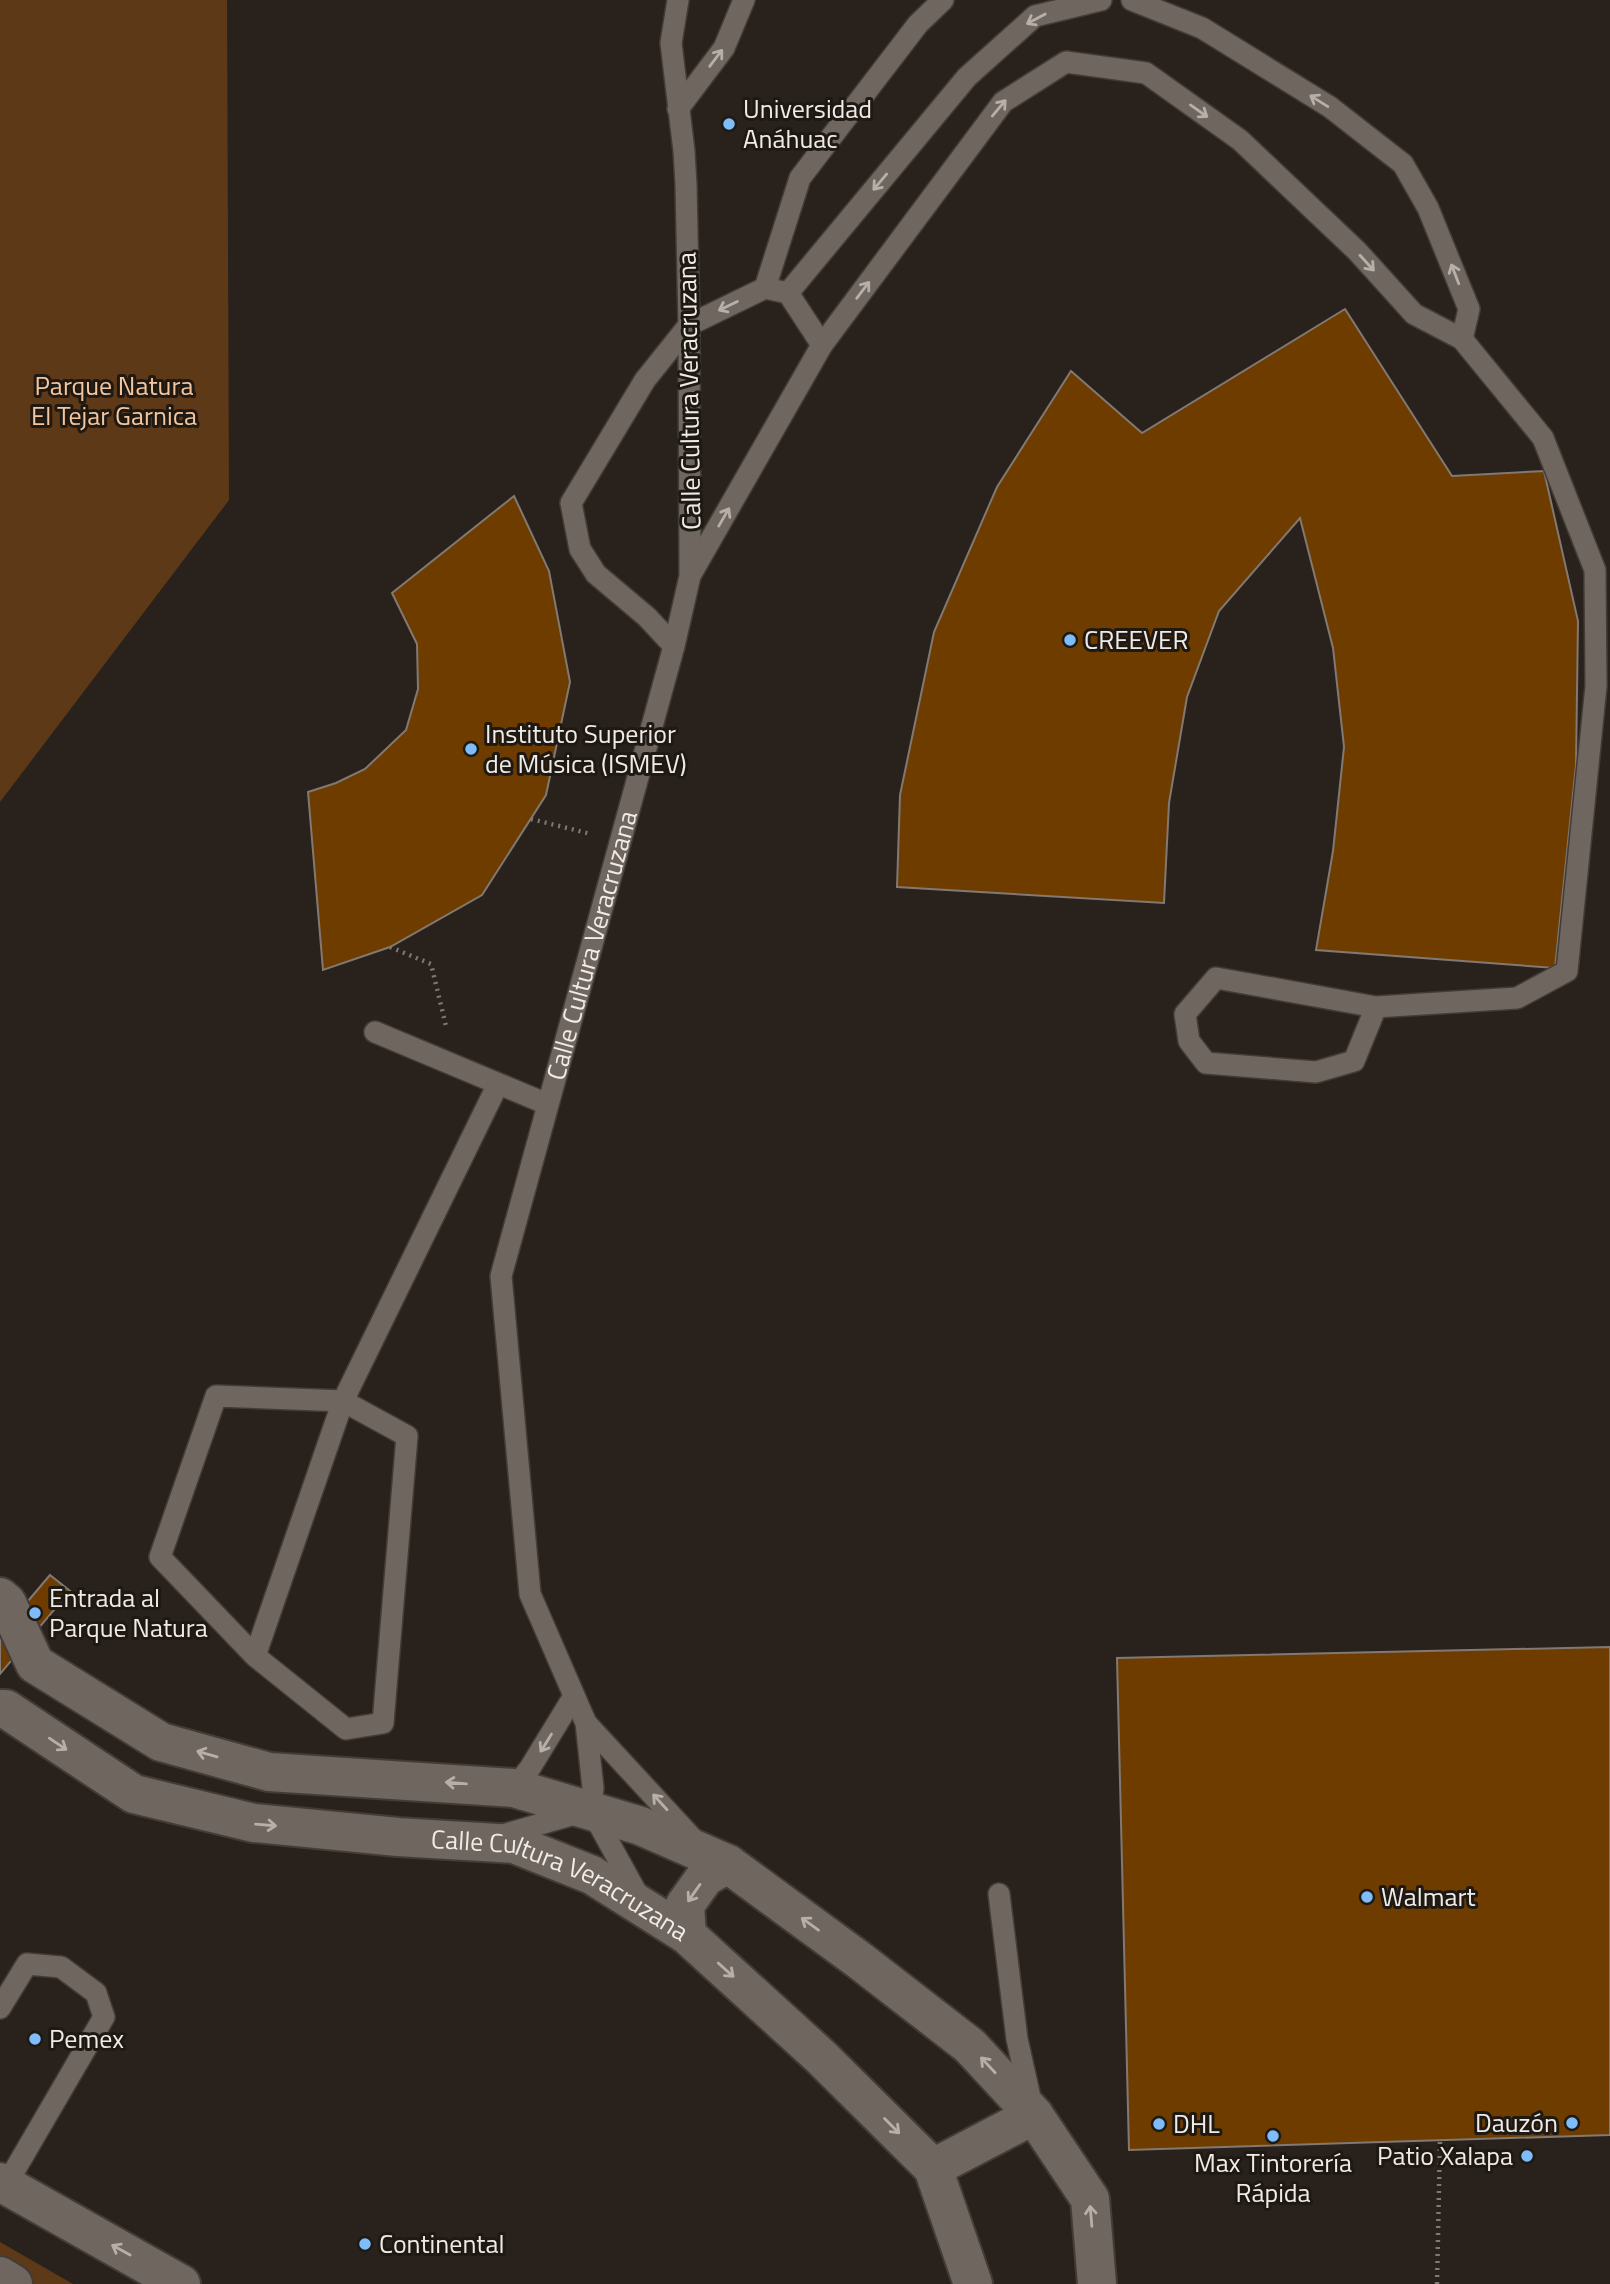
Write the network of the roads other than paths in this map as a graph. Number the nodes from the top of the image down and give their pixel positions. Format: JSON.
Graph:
{"nodes":[{"id":1,"x":678,"y":0,"type":"edge"},
{"id":2,"x":744,"y":0,"type":"edge"},
{"id":3,"x":943,"y":0,"type":"edge"},
{"id":4,"x":1101,"y":0,"type":"edge"},
{"id":5,"x":1132,"y":0,"type":"edge"},
{"id":6,"x":678,"y":109,"type":"junction"},
{"id":7,"x":765,"y":288,"type":"junction"},
{"id":8,"x":788,"y":293,"type":"junction"},
{"id":9,"x":689,"y":324,"type":"junction"},
{"id":10,"x":1462,"y":339,"type":"junction"},
{"id":11,"x":822,"y":345,"type":"junction"},
{"id":12,"x":690,"y":576,"type":"junction"},
{"id":13,"x":674,"y":646,"type":"junction"},
{"id":14,"x":1376,"y":1007,"type":"junction"},
{"id":15,"x":375,"y":1032,"type":"dead end"},
{"id":16,"x":498,"y":1084,"type":"junction"},
{"id":17,"x":547,"y":1104,"type":"junction"},
{"id":18,"x":343,"y":1401,"type":"junction"},
{"id":19,"x":0,"y":1597,"type":"edge"},
{"id":20,"x":255,"y":1656,"type":"junction"},
{"id":21,"x":35,"y":1664,"type":"junction"},
{"id":22,"x":574,"y":1696,"type":"junction"},
{"id":23,"x":3,"y":1709,"type":"edge"},
{"id":24,"x":586,"y":1723,"type":"junction"},
{"id":25,"x":514,"y":1788,"type":"junction"},
{"id":26,"x":591,"y":1810,"type":"junction"},
{"id":27,"x":478,"y":1842,"type":"junction"},
{"id":28,"x":717,"y":1858,"type":"junction"},
{"id":29,"x":999,"y":1894,"type":"dead end"},
{"id":30,"x":646,"y":1910,"type":"junction"},
{"id":31,"x":687,"y":1935,"type":"junction"},
{"id":32,"x":0,"y":2008,"type":"edge"},
{"id":33,"x":1034,"y":2115,"type":"junction"},
{"id":34,"x":933,"y":2168,"type":"junction"},
{"id":35,"x":3,"y":2184,"type":"edge"},
{"id":36,"x":0,"y":2276,"type":"edge"},
{"id":37,"x":13,"y":2284,"type":"edge"},
{"id":38,"x":180,"y":2284,"type":"edge"},
{"id":39,"x":973,"y":2284,"type":"edge"},
{"id":40,"x":1097,"y":2284,"type":"edge"}],
"edges":[{"from":1,"to":6,"type":"lane","name":"Calle Cultura Veracruzana"},
{"from":6,"to":2,"type":"lane","one_way":true},
{"from":3,"to":7,"type":"lane"},
{"from":4,"to":8,"type":"lane","one_way":true},
{"from":10,"to":5,"type":"lane","one_way":true},
{"from":6,"to":9,"type":"lane","name":"Calle Cultura Veracruzana"},
{"from":7,"to":8,"type":"lane"},
{"from":7,"to":9,"type":"lane","one_way":true},
{"from":8,"to":11,"type":"lane"},
{"from":9,"to":12,"type":"lane","name":"Calle Cultura Veracruzana"},
{"from":9,"to":13,"type":"lane"},
{"from":11,"to":10,"type":"lane","one_way":true},
{"from":10,"to":14,"type":"lane"},
{"from":12,"to":11,"type":"lane","one_way":true},
{"from":12,"to":13,"type":"lane","name":"Calle Cultura Veracruzana"},
{"from":13,"to":17,"type":"lane","name":"Calle Cultura Veracruzana"},
{"from":14,"to":14,"type":"lane"},
{"from":15,"to":16,"type":"lane"},
{"from":16,"to":17,"type":"lane"},
{"from":16,"to":18,"type":"lane"},
{"from":17,"to":22,"type":"lane","name":"Calle Cultura Veracruzana"},
{"from":18,"to":20,"type":"lane"},
{"from":18,"to":20,"type":"lane"},
{"from":18,"to":20,"type":"lane"},
{"from":19,"to":21,"type":"street"},
{"from":21,"to":23,"type":"street"},
{"from":25,"to":21,"type":"street","one_way":true},
{"from":22,"to":24,"type":"lane","name":"Calle Cultura Veracruzana"},
{"from":22,"to":25,"type":"lane","one_way":true},
{"from":23,"to":27,"type":"street","name":"Calle Cultura Veracruzana","one_way":true},
{"from":24,"to":26,"type":"lane"},
{"from":28,"to":24,"type":"lane","one_way":true},
{"from":25,"to":26,"type":"street"},
{"from":26,"to":27,"type":"lane"},
{"from":26,"to":28,"type":"street"},
{"from":26,"to":30,"type":"lane"},
{"from":27,"to":30,"type":"street","name":"Calle Cultura Veracruzana"},
{"from":28,"to":31,"type":"street","one_way":true},
{"from":33,"to":28,"type":"street","one_way":true},
{"from":29,"to":33,"type":"lane"},
{"from":30,"to":31,"type":"street","name":"Calle Cultura Veracruzana"},
{"from":31,"to":34,"type":"street","name":"Calle Cultura Veracruzana","one_way":true},
{"from":32,"to":35,"type":"lane"},
{"from":33,"to":34,"type":"street"},
{"from":40,"to":33,"type":"street","one_way":true},
{"from":34,"to":39,"type":"street","name":"Calle Cultura Veracruzana"},
{"from":38,"to":35,"type":"street","one_way":true},
{"from":36,"to":37,"type":"street"}]}
